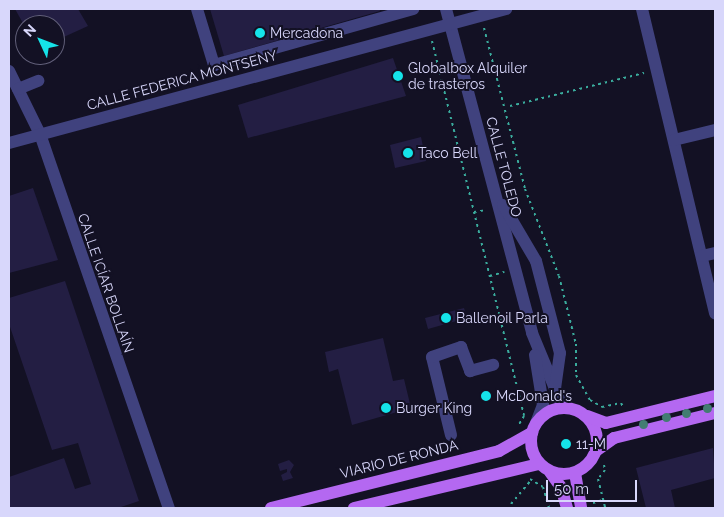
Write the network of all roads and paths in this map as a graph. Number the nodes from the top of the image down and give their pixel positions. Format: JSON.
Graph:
{"nodes":[{"id":1,"x":197,"y":9,"type":"edge"},
{"id":2,"x":413,"y":9,"type":"edge"},
{"id":3,"x":446,"y":9,"type":"edge"},
{"id":4,"x":506,"y":9,"type":"edge"},
{"id":5,"x":642,"y":9,"type":"edge"},
{"id":6,"x":386,"y":12,"type":"edge"},
{"id":7,"x":480,"y":15,"type":"junction"},
{"id":8,"x":450,"y":22,"type":"junction"},
{"id":9,"x":429,"y":27,"type":"junction"},
{"id":10,"x":656,"y":70,"type":"junction"},
{"id":11,"x":9,"y":71,"type":"edge"},
{"id":12,"x":38,"y":81,"type":"dead end"},
{"id":13,"x":18,"y":89,"type":"junction"},
{"id":14,"x":510,"y":106,"type":"dead end"},
{"id":15,"x":715,"y":130,"type":"edge"},
{"id":16,"x":40,"y":134,"type":"junction"},
{"id":17,"x":674,"y":140,"type":"junction"},
{"id":18,"x":9,"y":142,"type":"edge"},
{"id":19,"x":496,"y":192,"type":"junction"},
{"id":20,"x":715,"y":253,"type":"edge"},
{"id":21,"x":702,"y":256,"type":"junction"},
{"id":22,"x":715,"y":313,"type":"edge"},
{"id":23,"x":532,"y":333,"type":"junction"},
{"id":24,"x":493,"y":365,"type":"dead end"},
{"id":25,"x":555,"y":390,"type":"junction"},
{"id":26,"x":715,"y":396,"type":"edge"},
{"id":27,"x":563,"y":408,"type":"junction"},
{"id":28,"x":623,"y":408,"type":"dead end"},
{"id":29,"x":715,"y":413,"type":"edge"},
{"id":30,"x":584,"y":415,"type":"junction"},
{"id":31,"x":534,"y":428,"type":"junction"},
{"id":32,"x":516,"y":430,"type":"dead end"},
{"id":33,"x":451,"y":435,"type":"dead end"},
{"id":34,"x":596,"y":451,"type":"junction"},
{"id":35,"x":539,"y":464,"type":"junction"},
{"id":36,"x":604,"y":465,"type":"dead end"},
{"id":37,"x":550,"y":472,"type":"junction"},
{"id":38,"x":574,"y":473,"type":"junction"},
{"id":39,"x":524,"y":474,"type":"dead end"},
{"id":40,"x":531,"y":480,"type":"junction"},
{"id":41,"x":511,"y":504,"type":"dead end"},
{"id":42,"x":169,"y":508,"type":"edge"},
{"id":43,"x":271,"y":508,"type":"edge"},
{"id":44,"x":354,"y":508,"type":"edge"},
{"id":45,"x":549,"y":508,"type":"edge"},
{"id":46,"x":567,"y":508,"type":"edge"},
{"id":47,"x":581,"y":508,"type":"edge"},
{"id":48,"x":605,"y":508,"type":"edge"}],
"edges":[{"from":1,"to":6,"type":"street"},
{"from":2,"to":6,"type":"street"},
{"from":3,"to":8,"type":"street","name":"CALLE TOLEDO"},
{"from":4,"to":7,"type":"street","name":"CALLE FEDERICA MONTSENY"},
{"from":5,"to":10,"type":"street"},
{"from":7,"to":8,"type":"street","name":"CALLE FEDERICA MONTSENY"},
{"from":7,"to":28,"type":"path"},
{"from":8,"to":9,"type":"street","name":"CALLE FEDERICA MONTSENY"},
{"from":8,"to":19,"type":"street","name":"CALLE TOLEDO"},
{"from":9,"to":16,"type":"street","name":"CALLE FEDERICA MONTSENY"},
{"from":9,"to":32,"type":"path"},
{"from":10,"to":14,"type":"path"},
{"from":10,"to":17,"type":"street"},
{"from":11,"to":13,"type":"street","name":"CALLE ICÍAR BOLLAÍN"},
{"from":12,"to":13,"type":"street"},
{"from":13,"to":16,"type":"street","name":"CALLE ICÍAR BOLLAÍN"},
{"from":15,"to":17,"type":"street"},
{"from":16,"to":18,"type":"street","name":"CALLE FEDERICA MONTSENY"},
{"from":16,"to":42,"type":"street","name":"CALLE ICÍAR BOLLAÍN"},
{"from":17,"to":21,"type":"street"},
{"from":19,"to":23,"type":"street","name":"CALLE TOLEDO"},
{"from":19,"to":25,"type":"street"},
{"from":20,"to":21,"type":"street"},
{"from":21,"to":22,"type":"street"},
{"from":23,"to":25,"type":"street","name":"CALLE TOLEDO"},
{"from":23,"to":31,"type":"street","name":"CALLE TOLEDO"},
{"from":24,"to":33,"type":"street"},
{"from":25,"to":27,"type":"street","name":"CALLE TOLEDO"},
{"from":26,"to":30,"type":"main road"},
{"from":27,"to":30,"type":"main road"},
{"from":27,"to":31,"type":"main road"},
{"from":29,"to":34,"type":"main road"},
{"from":30,"to":34,"type":"main road"},
{"from":31,"to":35,"type":"main road"},
{"from":31,"to":43,"type":"main road","name":"VIARIO DE RONDA"},
{"from":34,"to":38,"type":"main road"},
{"from":35,"to":37,"type":"main road"},
{"from":35,"to":44,"type":"main road"},
{"from":36,"to":48,"type":"path"},
{"from":37,"to":38,"type":"main road"},
{"from":37,"to":46,"type":"main road"},
{"from":38,"to":47,"type":"main road"},
{"from":39,"to":40,"type":"path"},
{"from":40,"to":41,"type":"path"},
{"from":40,"to":45,"type":"path"}]}
